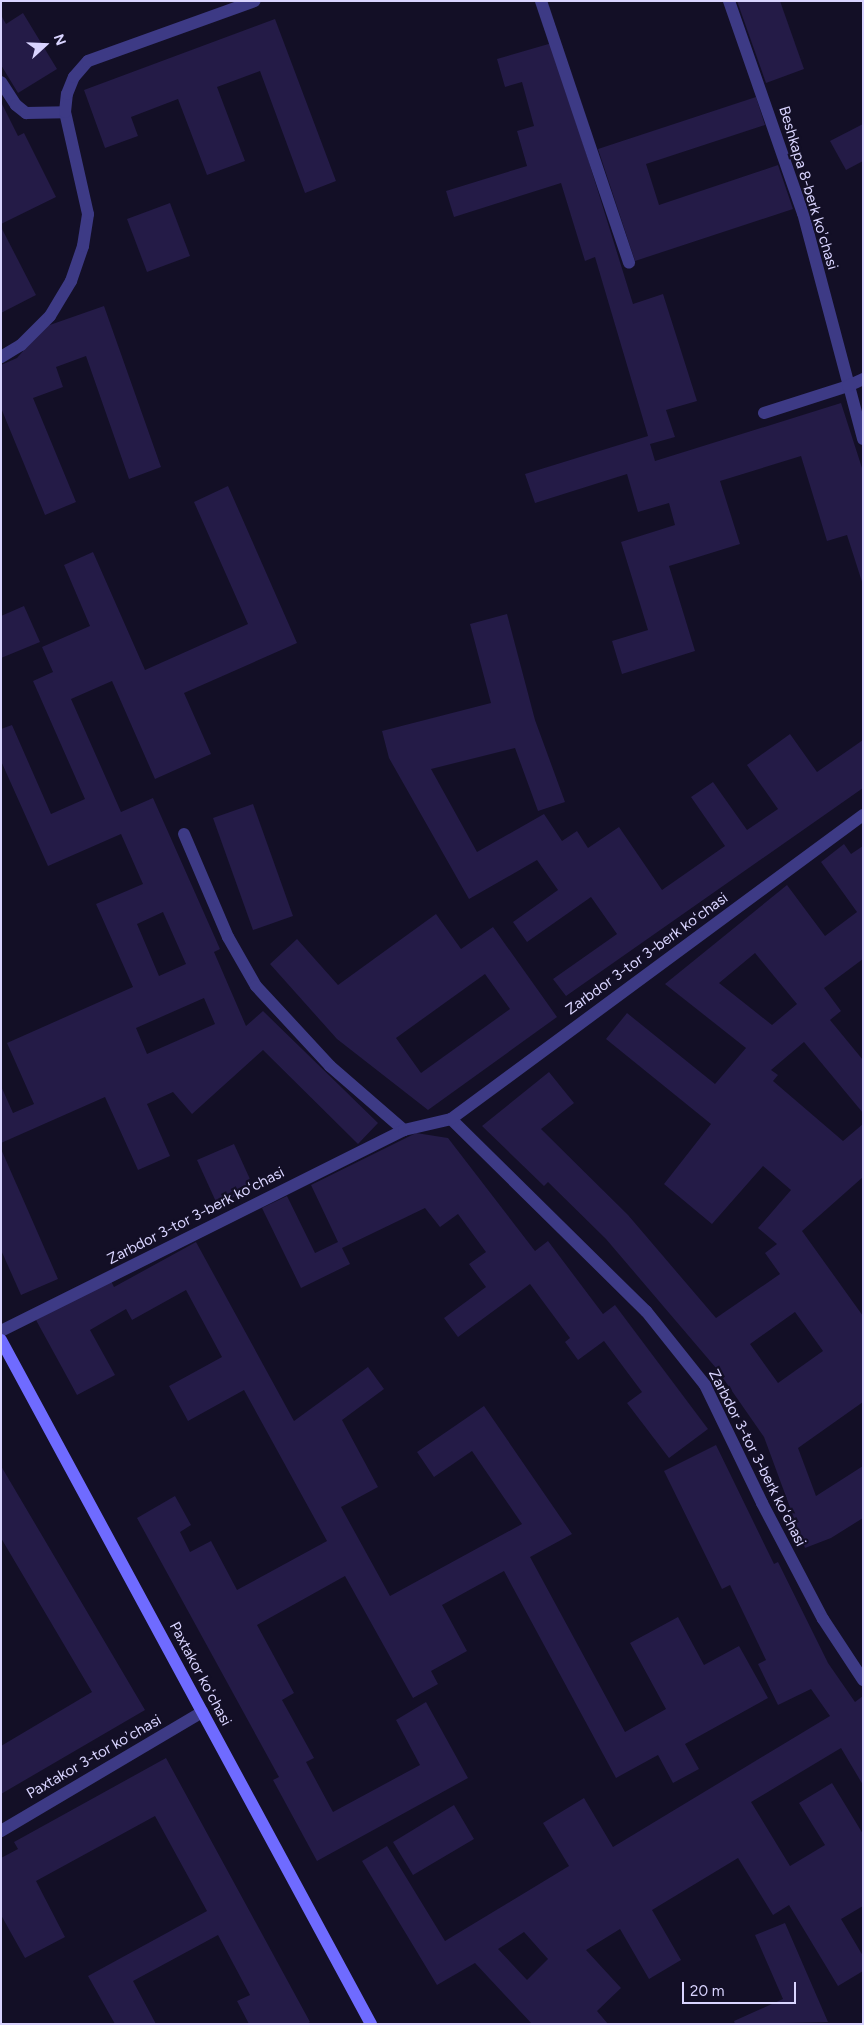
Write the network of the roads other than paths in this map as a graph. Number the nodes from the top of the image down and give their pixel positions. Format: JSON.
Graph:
{"nodes":[{"id":1,"x":255,"y":1,"type":"edge"},
{"id":2,"x":541,"y":1,"type":"edge"},
{"id":3,"x":729,"y":1,"type":"edge"},
{"id":4,"x":227,"y":7,"type":"edge"},
{"id":5,"x":1,"y":82,"type":"edge"},
{"id":6,"x":65,"y":112,"type":"junction"},
{"id":7,"x":629,"y":263,"type":"dead end"},
{"id":8,"x":1,"y":357,"type":"edge"},
{"id":9,"x":863,"y":379,"type":"edge"},
{"id":10,"x":848,"y":386,"type":"junction"},
{"id":11,"x":764,"y":413,"type":"dead end"},
{"id":12,"x":863,"y":439,"type":"edge"},
{"id":13,"x":863,"y":815,"type":"edge"},
{"id":14,"x":184,"y":834,"type":"dead end"},
{"id":15,"x":451,"y":1119,"type":"junction"},
{"id":16,"x":404,"y":1130,"type":"junction"},
{"id":17,"x":1,"y":1331,"type":"edge"},
{"id":18,"x":1,"y":1340,"type":"edge"},
{"id":19,"x":863,"y":1680,"type":"edge"},
{"id":20,"x":202,"y":1712,"type":"junction"},
{"id":21,"x":1,"y":1831,"type":"edge"},
{"id":22,"x":371,"y":2024,"type":"edge"}],
"edges":[{"from":1,"to":4,"type":"street"},
{"from":2,"to":7,"type":"street"},
{"from":3,"to":10,"type":"street","name":"Beshkapa 8-berk koʼchasi"},
{"from":4,"to":6,"type":"street"},
{"from":5,"to":6,"type":"street"},
{"from":6,"to":8,"type":"street"},
{"from":9,"to":10,"type":"street"},
{"from":10,"to":11,"type":"street"},
{"from":10,"to":12,"type":"street","name":"Beshkapa 8-berk koʼchasi"},
{"from":13,"to":15,"type":"street","name":"Zarbdor 3-tor 3-berk koʻchasi"},
{"from":14,"to":16,"type":"street"},
{"from":15,"to":16,"type":"street","name":"Zarbdor 3-tor 3-berk koʻchasi"},
{"from":15,"to":19,"type":"street","name":"Zarbdor 3-tor 3-berk koʻchasi"},
{"from":16,"to":17,"type":"street","name":"Zarbdor 3-tor 3-berk koʻchasi"},
{"from":18,"to":20,"type":"main road","name":"Paxtakor koʻchasi"},
{"from":20,"to":21,"type":"street","name":"Paxtakor 3-tor koʼchasi"},
{"from":20,"to":22,"type":"main road","name":"Paxtakor koʻchasi"}]}
